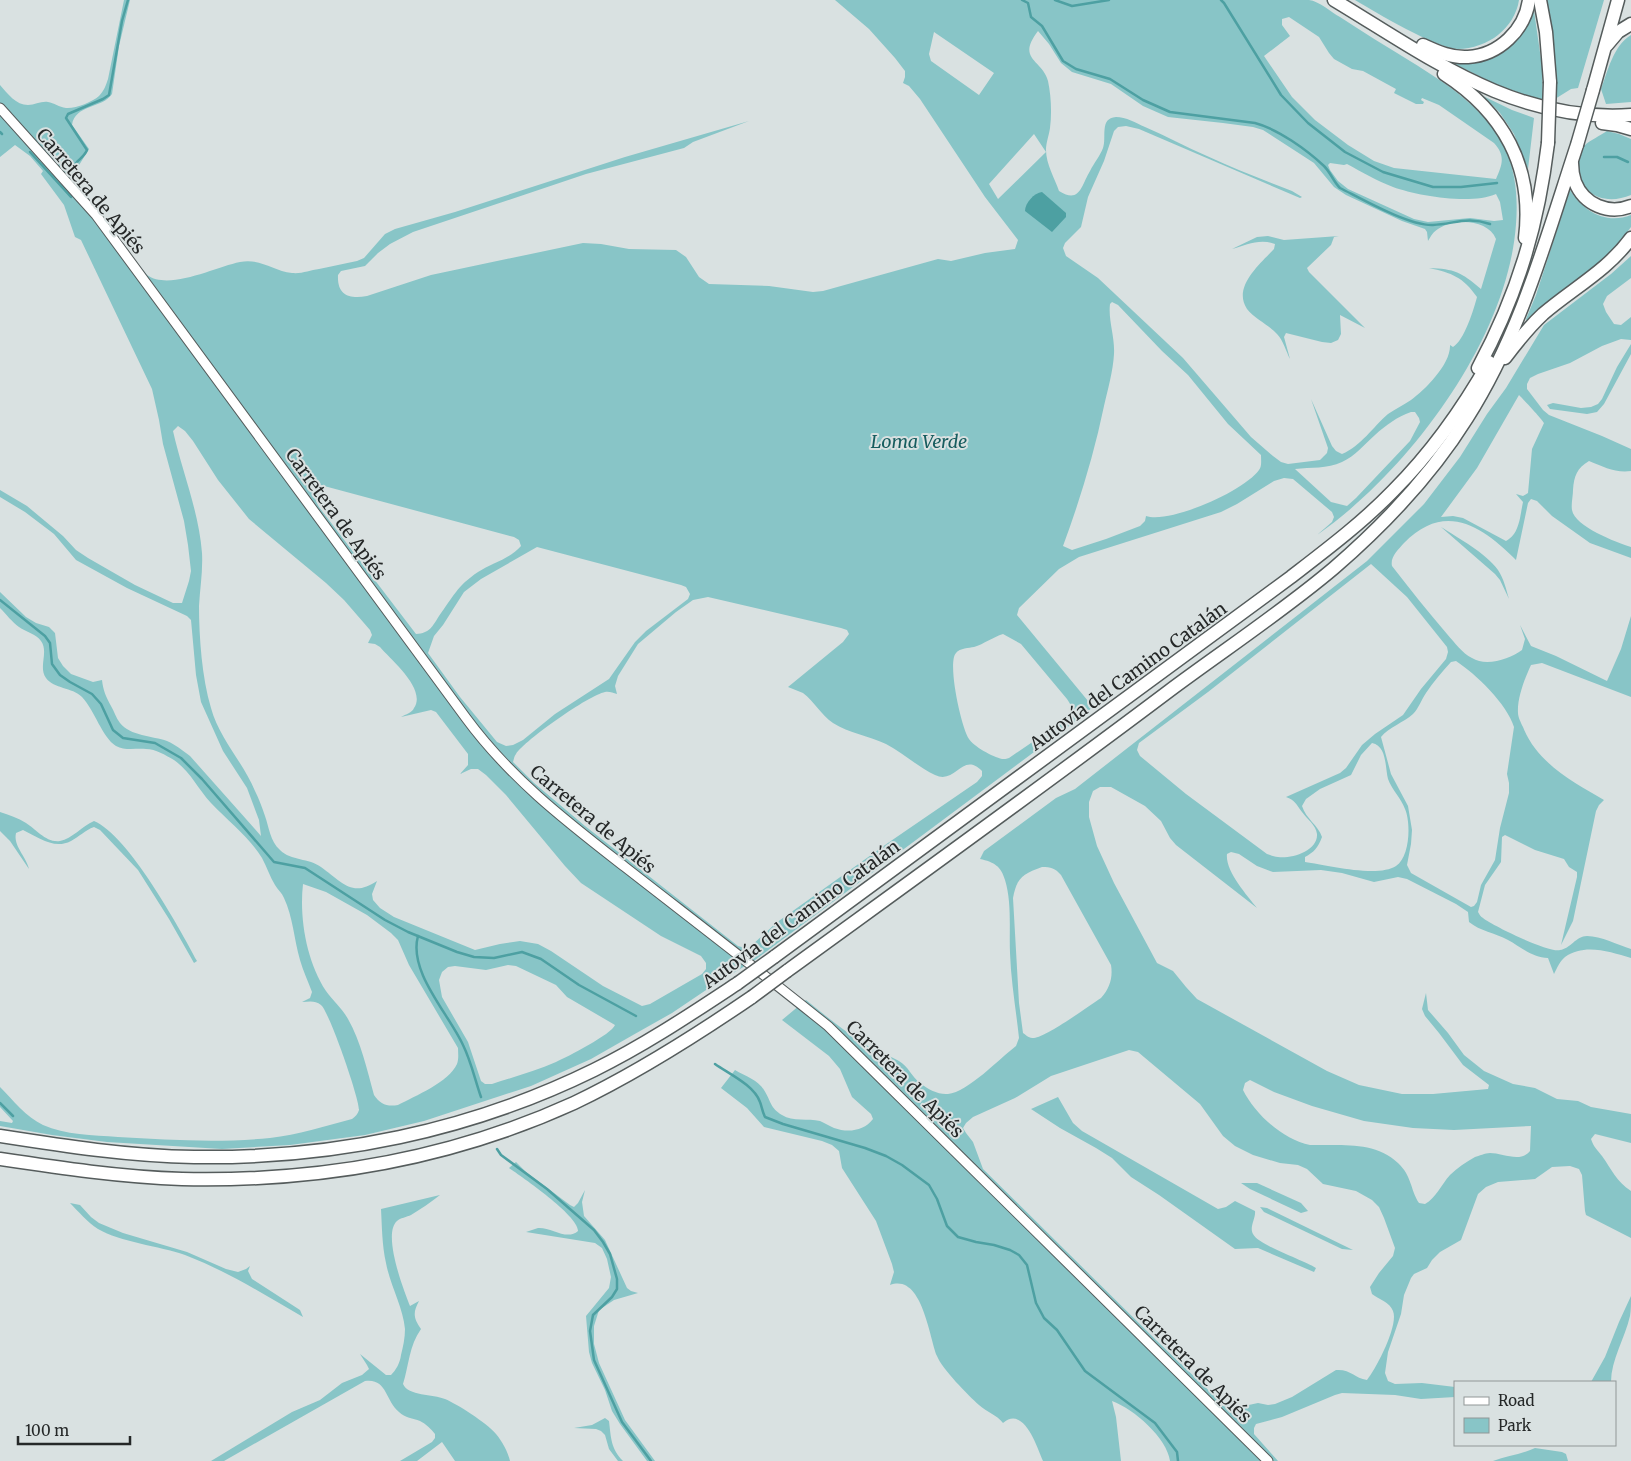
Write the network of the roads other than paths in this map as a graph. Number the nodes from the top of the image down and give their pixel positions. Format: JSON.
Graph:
{"nodes":[{"id":1,"x":1334,"y":0,"type":"edge"},
{"id":2,"x":1529,"y":0,"type":"edge"},
{"id":3,"x":1540,"y":0,"type":"edge"},
{"id":4,"x":1612,"y":0,"type":"edge"},
{"id":5,"x":1618,"y":0,"type":"edge"},
{"id":6,"x":1631,"y":24,"type":"edge"},
{"id":7,"x":1388,"y":32,"type":"junction"},
{"id":8,"x":1605,"y":47,"type":"junction"},
{"id":9,"x":1418,"y":50,"type":"junction"},
{"id":10,"x":1589,"y":90,"type":"junction"},
{"id":11,"x":0,"y":108,"type":"edge"},
{"id":12,"x":1564,"y":112,"type":"junction"},
{"id":13,"x":1631,"y":115,"type":"edge"},
{"id":14,"x":1631,"y":129,"type":"edge"},
{"id":15,"x":1573,"y":144,"type":"junction"},
{"id":16,"x":1572,"y":161,"type":"junction"},
{"id":17,"x":1631,"y":206,"type":"edge"},
{"id":18,"x":1631,"y":238,"type":"edge"},
{"id":19,"x":1631,"y":245,"type":"edge"},
{"id":20,"x":1617,"y":255,"type":"junction"},
{"id":21,"x":1518,"y":280,"type":"junction"},
{"id":22,"x":1483,"y":380,"type":"junction"},
{"id":23,"x":1291,"y":577,"type":"junction"},
{"id":24,"x":0,"y":1136,"type":"edge"},
{"id":25,"x":0,"y":1159,"type":"edge"},
{"id":26,"x":1268,"y":1461,"type":"edge"}],
"edges":[{"from":1,"to":7,"type":"highway"},
{"from":2,"to":7,"type":"highway"},
{"from":3,"to":21,"type":"highway","bridge":true},
{"from":4,"to":10,"type":"highway"},
{"from":5,"to":8,"type":"highway"},
{"from":6,"to":8,"type":"highway"},
{"from":7,"to":9,"type":"highway"},
{"from":8,"to":10,"type":"highway"},
{"from":9,"to":12,"type":"highway"},
{"from":9,"to":21,"type":"highway"},
{"from":10,"to":15,"type":"highway","bridge":true},
{"from":11,"to":26,"type":"street","name":"Carretera de Apiés"},
{"from":12,"to":13,"type":"highway"},
{"from":12,"to":14,"type":"highway"},
{"from":15,"to":16,"type":"highway"},
{"from":15,"to":22,"type":"highway"},
{"from":16,"to":17,"type":"highway"},
{"from":16,"to":22,"type":"highway"},
{"from":18,"to":20,"type":"highway"},
{"from":19,"to":20,"type":"highway"},
{"from":20,"to":22,"type":"highway"},
{"from":21,"to":23,"type":"highway"},
{"from":22,"to":23,"type":"highway","name":"Autovía del Camino Catalán"},
{"from":22,"to":25,"type":"highway","name":"Autovía del Camino Catalán","bridge":true},
{"from":23,"to":24,"type":"highway","name":"Autovía del Camino Catalán","bridge":true}]}
